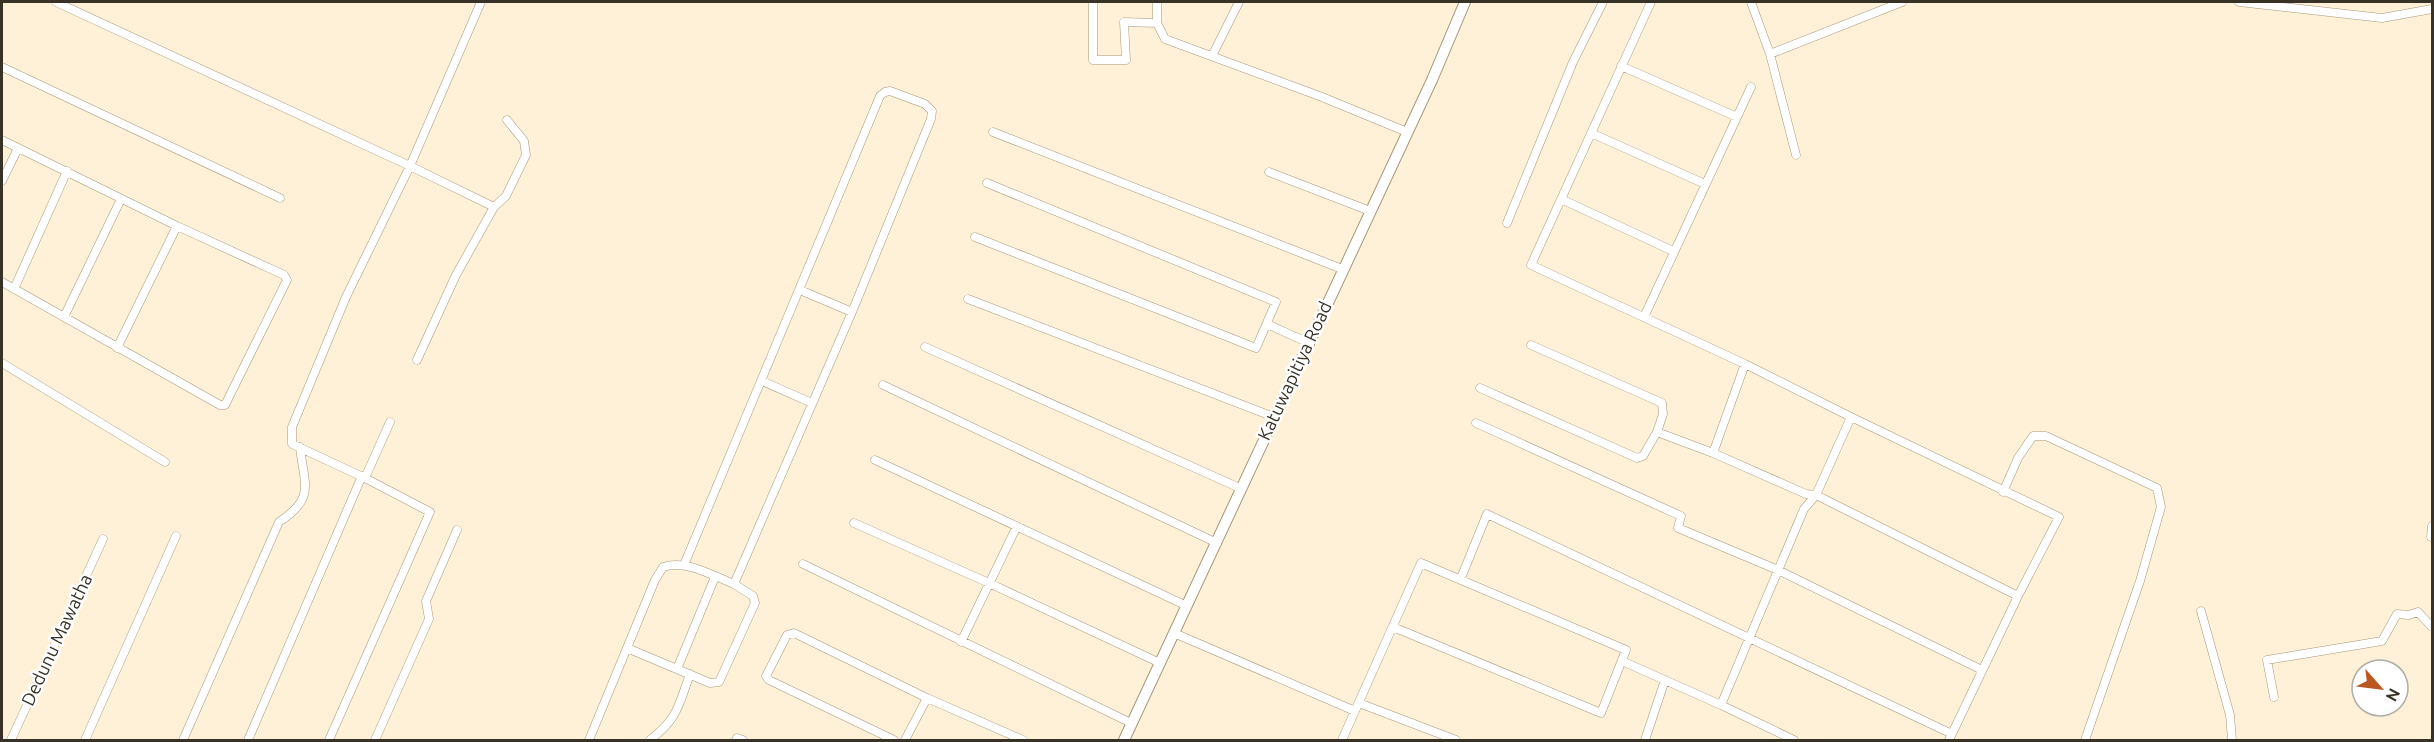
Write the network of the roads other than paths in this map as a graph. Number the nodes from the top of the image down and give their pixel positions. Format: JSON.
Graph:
{"nodes":[{"id":1,"x":56,"y":2,"type":"edge"},
{"id":2,"x":481,"y":2,"type":"edge"},
{"id":3,"x":1093,"y":2,"type":"edge"},
{"id":4,"x":1157,"y":2,"type":"edge"},
{"id":5,"x":1239,"y":2,"type":"edge"},
{"id":6,"x":1466,"y":2,"type":"edge"},
{"id":7,"x":1603,"y":2,"type":"edge"},
{"id":8,"x":1651,"y":2,"type":"edge"},
{"id":9,"x":1751,"y":2,"type":"edge"},
{"id":10,"x":1902,"y":2,"type":"edge"},
{"id":11,"x":2239,"y":2,"type":"edge"},
{"id":12,"x":2433,"y":9,"type":"edge"},
{"id":13,"x":1157,"y":22,"type":"junction"},
{"id":14,"x":1770,"y":54,"type":"junction"},
{"id":15,"x":1212,"y":56,"type":"junction"},
{"id":16,"x":1622,"y":66,"type":"junction"},
{"id":17,"x":2,"y":67,"type":"edge"},
{"id":18,"x":1751,"y":87,"type":"dead end"},
{"id":19,"x":1737,"y":117,"type":"junction"},
{"id":20,"x":507,"y":120,"type":"dead end"},
{"id":21,"x":993,"y":132,"type":"dead end"},
{"id":22,"x":1407,"y":132,"type":"junction"},
{"id":23,"x":1591,"y":133,"type":"junction"},
{"id":24,"x":2,"y":140,"type":"edge"},
{"id":25,"x":18,"y":148,"type":"junction"},
{"id":26,"x":1796,"y":155,"type":"dead end"},
{"id":27,"x":410,"y":166,"type":"junction"},
{"id":28,"x":67,"y":171,"type":"junction"},
{"id":29,"x":1269,"y":172,"type":"dead end"},
{"id":30,"x":2,"y":181,"type":"edge"},
{"id":31,"x":987,"y":183,"type":"dead end"},
{"id":32,"x":1705,"y":184,"type":"junction"},
{"id":33,"x":280,"y":198,"type":"dead end"},
{"id":34,"x":121,"y":199,"type":"junction"},
{"id":35,"x":1561,"y":199,"type":"junction"},
{"id":36,"x":494,"y":207,"type":"junction"},
{"id":37,"x":1370,"y":211,"type":"junction"},
{"id":38,"x":1507,"y":223,"type":"dead end"},
{"id":39,"x":177,"y":226,"type":"junction"},
{"id":40,"x":975,"y":237,"type":"dead end"},
{"id":41,"x":1673,"y":251,"type":"junction"},
{"id":42,"x":1342,"y":269,"type":"junction"},
{"id":43,"x":2,"y":282,"type":"edge"},
{"id":44,"x":14,"y":289,"type":"junction"},
{"id":45,"x":800,"y":290,"type":"junction"},
{"id":46,"x":968,"y":299,"type":"dead end"},
{"id":47,"x":852,"y":312,"type":"junction"},
{"id":48,"x":64,"y":317,"type":"junction"},
{"id":49,"x":1644,"y":317,"type":"junction"},
{"id":50,"x":1267,"y":324,"type":"junction"},
{"id":51,"x":1309,"y":343,"type":"junction"},
{"id":52,"x":1531,"y":345,"type":"dead end"},
{"id":53,"x":925,"y":347,"type":"dead end"},
{"id":54,"x":117,"y":348,"type":"junction"},
{"id":55,"x":417,"y":360,"type":"dead end"},
{"id":56,"x":2,"y":363,"type":"edge"},
{"id":57,"x":1745,"y":364,"type":"junction"},
{"id":58,"x":762,"y":381,"type":"junction"},
{"id":59,"x":883,"y":385,"type":"dead end"},
{"id":60,"x":1480,"y":388,"type":"dead end"},
{"id":61,"x":812,"y":403,"type":"junction"},
{"id":62,"x":1274,"y":417,"type":"junction"},
{"id":63,"x":1851,"y":417,"type":"junction"},
{"id":64,"x":390,"y":422,"type":"dead end"},
{"id":65,"x":1476,"y":423,"type":"dead end"},
{"id":66,"x":1657,"y":432,"type":"junction"},
{"id":67,"x":300,"y":447,"type":"junction"},
{"id":68,"x":1713,"y":453,"type":"junction"},
{"id":69,"x":875,"y":460,"type":"dead end"},
{"id":70,"x":165,"y":462,"type":"dead end"},
{"id":71,"x":364,"y":477,"type":"junction"},
{"id":72,"x":1242,"y":489,"type":"junction"},
{"id":73,"x":2003,"y":492,"type":"junction"},
{"id":74,"x":1815,"y":495,"type":"junction"},
{"id":75,"x":854,"y":523,"type":"dead end"},
{"id":76,"x":2433,"y":525,"type":"edge"},
{"id":77,"x":1017,"y":526,"type":"junction"},
{"id":78,"x":457,"y":530,"type":"dead end"},
{"id":79,"x":2433,"y":534,"type":"edge"},
{"id":80,"x":176,"y":536,"type":"dead end"},
{"id":81,"x":103,"y":539,"type":"dead end"},
{"id":82,"x":1217,"y":543,"type":"junction"},
{"id":83,"x":803,"y":564,"type":"dead end"},
{"id":84,"x":684,"y":565,"type":"junction"},
{"id":85,"x":1778,"y":570,"type":"junction"},
{"id":86,"x":715,"y":577,"type":"junction"},
{"id":87,"x":1461,"y":578,"type":"junction"},
{"id":88,"x":989,"y":582,"type":"junction"},
{"id":89,"x":734,"y":584,"type":"junction"},
{"id":90,"x":2018,"y":596,"type":"junction"},
{"id":91,"x":1187,"y":606,"type":"junction"},
{"id":92,"x":2201,"y":611,"type":"dead end"},
{"id":93,"x":1393,"y":627,"type":"junction"},
{"id":94,"x":2433,"y":627,"type":"edge"},
{"id":95,"x":1174,"y":633,"type":"junction"},
{"id":96,"x":1748,"y":639,"type":"junction"},
{"id":97,"x":961,"y":642,"type":"junction"},
{"id":98,"x":627,"y":648,"type":"junction"},
{"id":99,"x":1622,"y":661,"type":"junction"},
{"id":100,"x":1160,"y":663,"type":"junction"},
{"id":101,"x":677,"y":669,"type":"junction"},
{"id":102,"x":1982,"y":670,"type":"junction"},
{"id":103,"x":690,"y":674,"type":"junction"},
{"id":104,"x":1665,"y":680,"type":"junction"},
{"id":105,"x":2274,"y":697,"type":"dead end"},
{"id":106,"x":927,"y":698,"type":"junction"},
{"id":107,"x":1721,"y":705,"type":"junction"},
{"id":108,"x":1357,"y":707,"type":"junction"},
{"id":109,"x":1131,"y":723,"type":"junction"},
{"id":110,"x":1950,"y":737,"type":"edge"},
{"id":111,"x":11,"y":741,"type":"edge"},
{"id":112,"x":85,"y":741,"type":"edge"},
{"id":113,"x":183,"y":741,"type":"edge"},
{"id":114,"x":248,"y":741,"type":"edge"},
{"id":115,"x":329,"y":741,"type":"edge"},
{"id":116,"x":375,"y":741,"type":"edge"},
{"id":117,"x":589,"y":741,"type":"edge"},
{"id":118,"x":650,"y":741,"type":"edge"},
{"id":119,"x":736,"y":741,"type":"edge"},
{"id":120,"x":743,"y":741,"type":"edge"},
{"id":121,"x":894,"y":741,"type":"edge"},
{"id":122,"x":905,"y":741,"type":"edge"},
{"id":123,"x":1023,"y":741,"type":"edge"},
{"id":124,"x":1124,"y":741,"type":"edge"},
{"id":125,"x":1342,"y":741,"type":"edge"},
{"id":126,"x":1456,"y":741,"type":"edge"},
{"id":127,"x":1645,"y":741,"type":"edge"},
{"id":128,"x":1794,"y":741,"type":"edge"},
{"id":129,"x":2085,"y":741,"type":"edge"},
{"id":130,"x":2232,"y":741,"type":"edge"}],
"edges":[{"from":1,"to":27,"type":"street"},
{"from":2,"to":27,"type":"street"},
{"from":3,"to":13,"type":"street"},
{"from":4,"to":13,"type":"street"},
{"from":5,"to":15,"type":"street"},
{"from":6,"to":22,"type":"street","name":"Katuwapitiya Road"},
{"from":7,"to":38,"type":"street"},
{"from":8,"to":16,"type":"street"},
{"from":9,"to":14,"type":"street"},
{"from":10,"to":14,"type":"street"},
{"from":11,"to":12,"type":"street"},
{"from":13,"to":15,"type":"street"},
{"from":14,"to":26,"type":"street"},
{"from":15,"to":22,"type":"street"},
{"from":16,"to":19,"type":"street"},
{"from":16,"to":23,"type":"street"},
{"from":17,"to":33,"type":"street"},
{"from":18,"to":19,"type":"street"},
{"from":19,"to":32,"type":"street"},
{"from":20,"to":36,"type":"street"},
{"from":21,"to":42,"type":"street"},
{"from":22,"to":37,"type":"street","name":"Katuwapitiya Road"},
{"from":23,"to":32,"type":"street"},
{"from":23,"to":35,"type":"street"},
{"from":24,"to":25,"type":"street"},
{"from":25,"to":28,"type":"street"},
{"from":25,"to":30,"type":"street"},
{"from":27,"to":36,"type":"street"},
{"from":27,"to":67,"type":"street"},
{"from":28,"to":34,"type":"street"},
{"from":28,"to":44,"type":"street"},
{"from":29,"to":37,"type":"street"},
{"from":31,"to":50,"type":"street"},
{"from":32,"to":41,"type":"street"},
{"from":34,"to":39,"type":"street"},
{"from":34,"to":48,"type":"street"},
{"from":35,"to":41,"type":"street"},
{"from":35,"to":49,"type":"street"},
{"from":36,"to":55,"type":"street"},
{"from":37,"to":42,"type":"street","name":"Katuwapitiya Road"},
{"from":39,"to":54,"type":"street"},
{"from":39,"to":54,"type":"street"},
{"from":40,"to":50,"type":"street"},
{"from":41,"to":49,"type":"street"},
{"from":42,"to":51,"type":"street","name":"Katuwapitiya Road"},
{"from":43,"to":44,"type":"street"},
{"from":44,"to":48,"type":"street"},
{"from":45,"to":47,"type":"street"},
{"from":45,"to":47,"type":"street"},
{"from":45,"to":58,"type":"street"},
{"from":46,"to":62,"type":"street"},
{"from":47,"to":61,"type":"street"},
{"from":48,"to":54,"type":"street"},
{"from":49,"to":57,"type":"street"},
{"from":50,"to":51,"type":"street"},
{"from":51,"to":62,"type":"street","name":"Katuwapitiya Road"},
{"from":52,"to":66,"type":"street"},
{"from":53,"to":72,"type":"street"},
{"from":56,"to":70,"type":"street"},
{"from":57,"to":63,"type":"street"},
{"from":57,"to":68,"type":"street"},
{"from":58,"to":61,"type":"street"},
{"from":58,"to":84,"type":"street"},
{"from":59,"to":82,"type":"street"},
{"from":60,"to":66,"type":"street"},
{"from":61,"to":89,"type":"street"},
{"from":62,"to":72,"type":"street","name":"Katuwapitiya Road"},
{"from":63,"to":73,"type":"street"},
{"from":63,"to":74,"type":"street"},
{"from":64,"to":71,"type":"street"},
{"from":65,"to":85,"type":"street"},
{"from":66,"to":68,"type":"street"},
{"from":67,"to":71,"type":"street"},
{"from":67,"to":113,"type":"street"},
{"from":68,"to":74,"type":"street"},
{"from":69,"to":77,"type":"street"},
{"from":71,"to":114,"type":"street"},
{"from":71,"to":115,"type":"street"},
{"from":72,"to":82,"type":"street","name":"Katuwapitiya Road"},
{"from":73,"to":90,"type":"street"},
{"from":73,"to":129,"type":"street"},
{"from":74,"to":85,"type":"street"},
{"from":74,"to":90,"type":"street"},
{"from":75,"to":88,"type":"street"},
{"from":76,"to":79,"type":"street"},
{"from":77,"to":88,"type":"street"},
{"from":77,"to":91,"type":"street"},
{"from":78,"to":116,"type":"street"},
{"from":80,"to":112,"type":"street"},
{"from":81,"to":111,"type":"street","name":"Dedunu Mawatha"},
{"from":82,"to":91,"type":"street","name":"Katuwapitiya Road"},
{"from":83,"to":97,"type":"street"},
{"from":84,"to":86,"type":"street"},
{"from":84,"to":98,"type":"street"},
{"from":85,"to":96,"type":"street"},
{"from":85,"to":102,"type":"street"},
{"from":86,"to":89,"type":"street"},
{"from":86,"to":101,"type":"street"},
{"from":87,"to":93,"type":"street"},
{"from":87,"to":96,"type":"street"},
{"from":87,"to":99,"type":"street"},
{"from":88,"to":97,"type":"street"},
{"from":88,"to":100,"type":"street"},
{"from":89,"to":103,"type":"street"},
{"from":90,"to":102,"type":"street"},
{"from":91,"to":95,"type":"street","name":"Katuwapitiya Road"},
{"from":92,"to":130,"type":"street"},
{"from":93,"to":99,"type":"street"},
{"from":93,"to":108,"type":"street"},
{"from":94,"to":105,"type":"street"},
{"from":95,"to":100,"type":"street","name":"Katuwapitiya Road"},
{"from":95,"to":108,"type":"street"},
{"from":96,"to":107,"type":"street"},
{"from":96,"to":110,"type":"street"},
{"from":97,"to":109,"type":"street"},
{"from":98,"to":101,"type":"street"},
{"from":98,"to":117,"type":"street"},
{"from":99,"to":104,"type":"street"},
{"from":100,"to":109,"type":"street","name":"Katuwapitiya Road"},
{"from":101,"to":103,"type":"street"},
{"from":102,"to":110,"type":"street"},
{"from":103,"to":118,"type":"street"},
{"from":104,"to":107,"type":"street"},
{"from":104,"to":127,"type":"street"},
{"from":106,"to":121,"type":"street"},
{"from":106,"to":122,"type":"street"},
{"from":106,"to":123,"type":"street"},
{"from":107,"to":128,"type":"street"},
{"from":108,"to":125,"type":"street"},
{"from":108,"to":126,"type":"street"},
{"from":109,"to":124,"type":"street","name":"Katuwapitiya Road"},
{"from":119,"to":120,"type":"street"}]}
